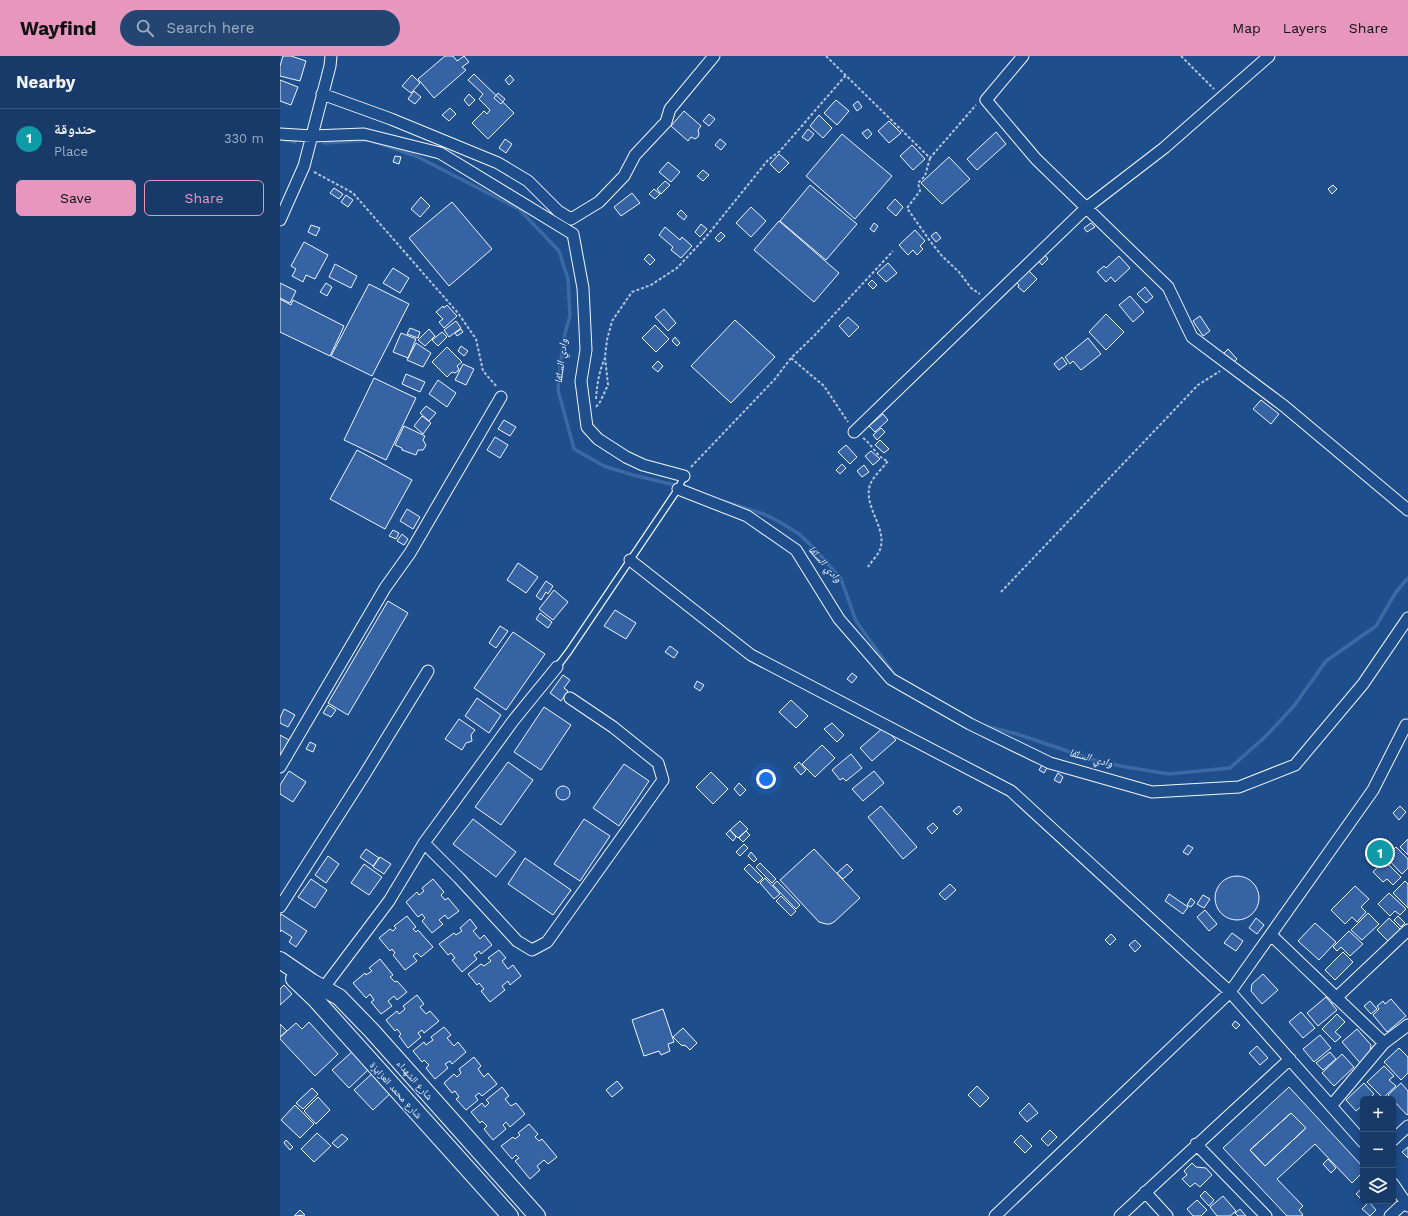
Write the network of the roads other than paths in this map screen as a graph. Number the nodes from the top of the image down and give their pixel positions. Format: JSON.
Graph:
{"nodes":[{"id":1,"x":331,"y":56,"type":"edge"},
{"id":2,"x":714,"y":56,"type":"edge"},
{"id":3,"x":1023,"y":56,"type":"edge"},
{"id":4,"x":1269,"y":56,"type":"edge"},
{"id":5,"x":322,"y":94,"type":"junction"},
{"id":6,"x":280,"y":134,"type":"edge"},
{"id":7,"x":312,"y":136,"type":"junction"},
{"id":8,"x":1086,"y":208,"type":"junction"},
{"id":9,"x":280,"y":220,"type":"edge"},
{"id":10,"x":501,"y":397,"type":"road end"},
{"id":11,"x":854,"y":432,"type":"road end"},
{"id":12,"x":684,"y":476,"type":"joint"},
{"id":13,"x":678,"y":489,"type":"junction"},
{"id":14,"x":1408,"y":510,"type":"edge"},
{"id":15,"x":630,"y":560,"type":"junction"},
{"id":16,"x":1408,"y":618,"type":"edge"},
{"id":17,"x":557,"y":666,"type":"joint"},
{"id":18,"x":428,"y":671,"type":"dead end"},
{"id":19,"x":570,"y":698,"type":"dead end"},
{"id":20,"x":1408,"y":726,"type":"edge"},
{"id":21,"x":280,"y":768,"type":"edge"},
{"id":22,"x":424,"y":843,"type":"junction"},
{"id":23,"x":280,"y":907,"type":"edge"},
{"id":24,"x":1408,"y":930,"type":"edge"},
{"id":25,"x":1271,"y":935,"type":"junction"},
{"id":26,"x":280,"y":960,"type":"edge"},
{"id":27,"x":280,"y":965,"type":"edge"},
{"id":28,"x":1230,"y":992,"type":"junction"},
{"id":29,"x":319,"y":994,"type":"junction"},
{"id":30,"x":1336,"y":998,"type":"junction"},
{"id":31,"x":1408,"y":1025,"type":"edge"},
{"id":32,"x":1384,"y":1043,"type":"junction"},
{"id":33,"x":1290,"y":1059,"type":"junction"},
{"id":34,"x":1331,"y":1106,"type":"junction"},
{"id":35,"x":1408,"y":1126,"type":"edge"},
{"id":36,"x":1396,"y":1137,"type":"edge"},
{"id":37,"x":1360,"y":1139,"type":"edge"},
{"id":38,"x":1196,"y":1144,"type":"junction"},
{"id":39,"x":1396,"y":1189,"type":"edge"},
{"id":40,"x":1145,"y":1192,"type":"junction"},
{"id":41,"x":1406,"y":1204,"type":"edge"},
{"id":42,"x":510,"y":1216,"type":"edge"},
{"id":43,"x":537,"y":1216,"type":"edge"},
{"id":44,"x":995,"y":1216,"type":"edge"},
{"id":45,"x":1120,"y":1216,"type":"edge"},
{"id":46,"x":1166,"y":1216,"type":"edge"},
{"id":47,"x":1266,"y":1216,"type":"edge"},
{"id":48,"x":1390,"y":1216,"type":"edge"}],
"edges":[{"from":1,"to":5,"type":"street"},
{"from":2,"to":5,"type":"street"},
{"from":3,"to":8,"type":"street"},
{"from":4,"to":8,"type":"street"},
{"from":5,"to":7,"type":"street"},
{"from":6,"to":7,"type":"street"},
{"from":7,"to":9,"type":"street"},
{"from":7,"to":12,"type":"street"},
{"from":8,"to":11,"type":"street"},
{"from":8,"to":14,"type":"street"},
{"from":10,"to":21,"type":"street"},
{"from":12,"to":13,"type":"lane"},
{"from":13,"to":15,"type":"lane"},
{"from":13,"to":16,"type":"street"},
{"from":15,"to":17,"type":"lane"},
{"from":15,"to":28,"type":"street"},
{"from":17,"to":22,"type":"street"},
{"from":18,"to":23,"type":"street"},
{"from":19,"to":22,"type":"street"},
{"from":20,"to":25,"type":"street"},
{"from":22,"to":29,"type":"street"},
{"from":24,"to":30,"type":"street"},
{"from":25,"to":28,"type":"street"},
{"from":25,"to":30,"type":"street"},
{"from":26,"to":29,"type":"main road","name":"شارع الشهداء"},
{"from":27,"to":29,"type":"main road","name":"شارع محمد العزايزة"},
{"from":28,"to":33,"type":"street"},
{"from":28,"to":44,"type":"street"},
{"from":29,"to":42,"type":"main road","name":"شارع محمد العزايزة"},
{"from":29,"to":43,"type":"main road","name":"شارع الشهداء"},
{"from":30,"to":32,"type":"street"},
{"from":31,"to":32,"type":"street"},
{"from":32,"to":34,"type":"street"},
{"from":33,"to":34,"type":"street"},
{"from":33,"to":38,"type":"street"},
{"from":34,"to":37,"type":"street"},
{"from":35,"to":36,"type":"street"},
{"from":38,"to":40,"type":"street"},
{"from":38,"to":47,"type":"street"},
{"from":39,"to":41,"type":"street"},
{"from":40,"to":45,"type":"street"},
{"from":40,"to":46,"type":"street"},
{"from":41,"to":48,"type":"street"}]}
